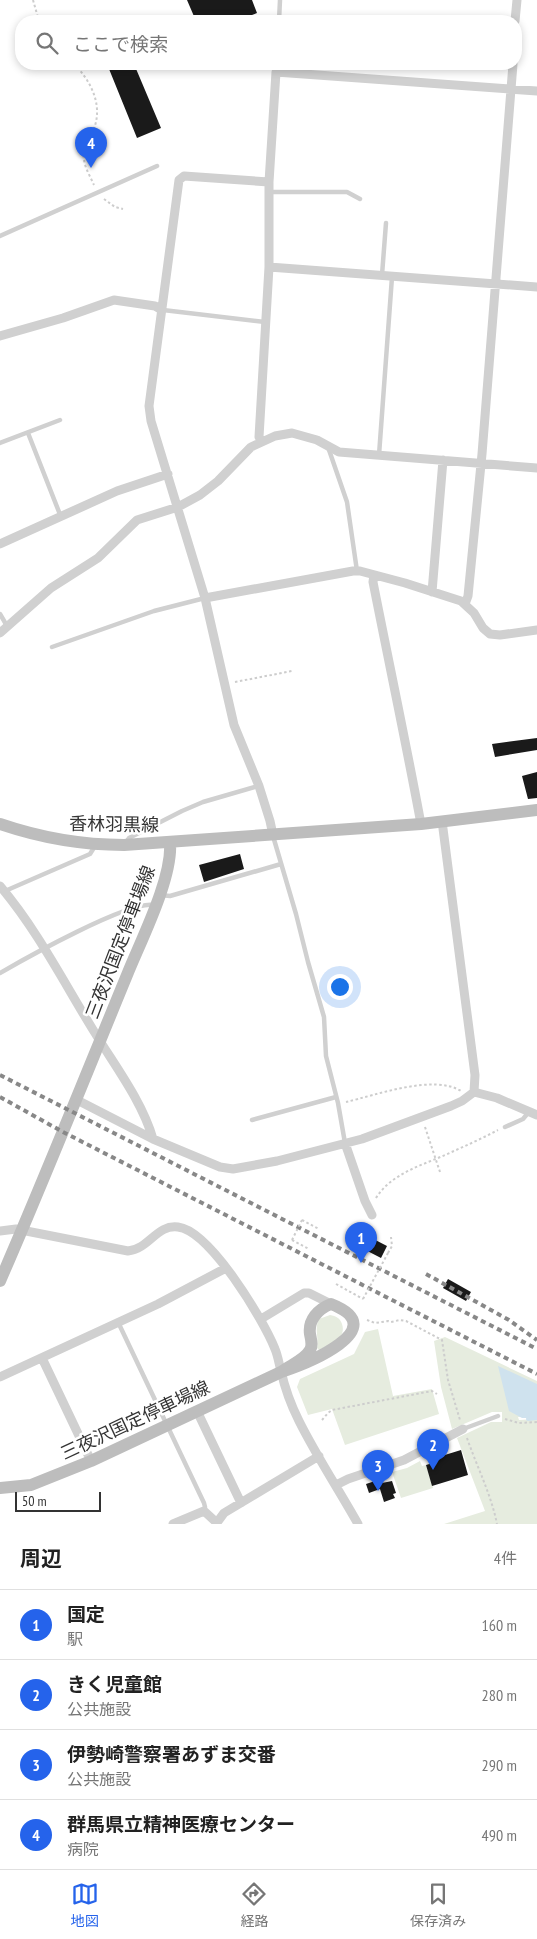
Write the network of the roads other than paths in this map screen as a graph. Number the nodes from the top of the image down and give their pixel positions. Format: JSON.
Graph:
{"nodes":[{"id":1,"x":280,"y":0,"type":"edge"},
{"id":2,"x":516,"y":0,"type":"edge"},
{"id":3,"x":279,"y":15,"type":"edge"},
{"id":4,"x":515,"y":15,"type":"edge"},
{"id":5,"x":276,"y":70,"type":"edge"},
{"id":6,"x":300,"y":70,"type":"edge"},
{"id":7,"x":512,"y":70,"type":"edge"},
{"id":8,"x":511,"y":88,"type":"junction"},
{"id":9,"x":537,"y":91,"type":"edge"},
{"id":10,"x":158,"y":166,"type":"dead end"},
{"id":11,"x":269,"y":182,"type":"junction"},
{"id":12,"x":269,"y":192,"type":"junction"},
{"id":13,"x":360,"y":199,"type":"dead end"},
{"id":14,"x":386,"y":223,"type":"dead end"},
{"id":15,"x":0,"y":236,"type":"edge"},
{"id":16,"x":269,"y":267,"type":"junction"},
{"id":17,"x":382,"y":275,"type":"junction"},
{"id":18,"x":392,"y":276,"type":"junction"},
{"id":19,"x":496,"y":283,"type":"junction"},
{"id":20,"x":537,"y":287,"type":"edge"},
{"id":21,"x":162,"y":310,"type":"junction"},
{"id":22,"x":266,"y":322,"type":"junction"},
{"id":23,"x":0,"y":336,"type":"edge"},
{"id":24,"x":60,"y":420,"type":"dead end"},
{"id":25,"x":28,"y":433,"type":"junction"},
{"id":26,"x":262,"y":442,"type":"junction"},
{"id":27,"x":0,"y":443,"type":"edge"},
{"id":28,"x":328,"y":444,"type":"junction"},
{"id":29,"x":379,"y":455,"type":"junction"},
{"id":30,"x":443,"y":460,"type":"junction"},
{"id":31,"x":481,"y":463,"type":"junction"},
{"id":32,"x":537,"y":468,"type":"edge"},
{"id":33,"x":168,"y":474,"type":"junction"},
{"id":34,"x":178,"y":507,"type":"junction"},
{"id":35,"x":61,"y":517,"type":"junction"},
{"id":36,"x":0,"y":544,"type":"edge"},
{"id":37,"x":356,"y":571,"type":"junction"},
{"id":38,"x":374,"y":575,"type":"junction"},
{"id":39,"x":432,"y":592,"type":"junction"},
{"id":40,"x":205,"y":598,"type":"junction"},
{"id":41,"x":465,"y":604,"type":"junction"},
{"id":42,"x":0,"y":614,"type":"edge"},
{"id":43,"x":4,"y":630,"type":"edge"},
{"id":44,"x":537,"y":630,"type":"edge"},
{"id":45,"x":52,"y":647,"type":"dead end"},
{"id":46,"x":259,"y":786,"type":"junction"},
{"id":47,"x":537,"y":810,"type":"edge"},
{"id":48,"x":442,"y":821,"type":"junction"},
{"id":49,"x":0,"y":824,"type":"edge"},
{"id":50,"x":421,"y":824,"type":"junction"},
{"id":51,"x":272,"y":835,"type":"junction"},
{"id":52,"x":170,"y":842,"type":"junction"},
{"id":53,"x":95,"y":845,"type":"junction"},
{"id":54,"x":124,"y":845,"type":"junction"},
{"id":55,"x":281,"y":864,"type":"junction"},
{"id":56,"x":2,"y":889,"type":"edge"},
{"id":57,"x":157,"y":900,"type":"junction"},
{"id":58,"x":44,"y":948,"type":"junction"},
{"id":59,"x":0,"y":973,"type":"edge"},
{"id":60,"x":100,"y":1041,"type":"junction"},
{"id":61,"x":471,"y":1094,"type":"junction"},
{"id":62,"x":336,"y":1097,"type":"junction"},
{"id":63,"x":77,"y":1100,"type":"junction"},
{"id":64,"x":533,"y":1114,"type":"edge"},
{"id":65,"x":252,"y":1120,"type":"dead end"},
{"id":66,"x":505,"y":1127,"type":"road end"},
{"id":67,"x":153,"y":1139,"type":"junction"},
{"id":68,"x":345,"y":1143,"type":"junction"},
{"id":69,"x":372,"y":1215,"type":"dead end"},
{"id":70,"x":22,"y":1230,"type":"junction"},
{"id":71,"x":0,"y":1231,"type":"edge"},
{"id":72,"x":226,"y":1268,"type":"junction"},
{"id":73,"x":0,"y":1281,"type":"edge"},
{"id":74,"x":331,"y":1304,"type":"junction"},
{"id":75,"x":261,"y":1319,"type":"junction"},
{"id":76,"x":118,"y":1322,"type":"junction"},
{"id":77,"x":42,"y":1358,"type":"junction"},
{"id":78,"x":281,"y":1372,"type":"junction"},
{"id":79,"x":0,"y":1377,"type":"edge"},
{"id":80,"x":197,"y":1411,"type":"junction"},
{"id":81,"x":498,"y":1416,"type":"road end"},
{"id":82,"x":167,"y":1424,"type":"junction"},
{"id":83,"x":464,"y":1429,"type":"joint"},
{"id":84,"x":319,"y":1456,"type":"junction"},
{"id":85,"x":91,"y":1461,"type":"junction"},
{"id":86,"x":336,"y":1485,"type":"junction"},
{"id":87,"x":0,"y":1488,"type":"edge"},
{"id":88,"x":241,"y":1503,"type":"junction"},
{"id":89,"x":204,"y":1511,"type":"junction"},
{"id":90,"x":216,"y":1523,"type":"edge"},
{"id":91,"x":174,"y":1524,"type":"edge"},
{"id":92,"x":358,"y":1524,"type":"edge"}],
"edges":[{"from":1,"to":3,"type":"lane"},
{"from":2,"to":4,"type":"street"},
{"from":5,"to":11,"type":"street"},
{"from":6,"to":8,"type":"street"},
{"from":7,"to":8,"type":"street"},
{"from":8,"to":9,"type":"street"},
{"from":8,"to":19,"type":"street"},
{"from":10,"to":15,"type":"lane"},
{"from":11,"to":12,"type":"street"},
{"from":11,"to":21,"type":"street"},
{"from":12,"to":13,"type":"lane"},
{"from":12,"to":16,"type":"street"},
{"from":14,"to":17,"type":"lane"},
{"from":16,"to":17,"type":"street"},
{"from":16,"to":22,"type":"street"},
{"from":17,"to":18,"type":"street"},
{"from":18,"to":19,"type":"street"},
{"from":18,"to":29,"type":"lane"},
{"from":19,"to":20,"type":"street"},
{"from":19,"to":31,"type":"street"},
{"from":21,"to":22,"type":"lane"},
{"from":21,"to":23,"type":"street"},
{"from":21,"to":33,"type":"street"},
{"from":22,"to":26,"type":"street"},
{"from":24,"to":25,"type":"lane"},
{"from":25,"to":27,"type":"lane"},
{"from":25,"to":35,"type":"lane"},
{"from":26,"to":28,"type":"street"},
{"from":26,"to":34,"type":"street"},
{"from":28,"to":29,"type":"street"},
{"from":28,"to":37,"type":"lane"},
{"from":29,"to":30,"type":"street"},
{"from":30,"to":31,"type":"street"},
{"from":30,"to":39,"type":"street"},
{"from":31,"to":32,"type":"street"},
{"from":31,"to":41,"type":"street"},
{"from":33,"to":34,"type":"street"},
{"from":33,"to":35,"type":"street"},
{"from":34,"to":40,"type":"street"},
{"from":34,"to":43,"type":"street"},
{"from":35,"to":36,"type":"street"},
{"from":37,"to":38,"type":"street"},
{"from":37,"to":40,"type":"street"},
{"from":38,"to":39,"type":"street"},
{"from":38,"to":50,"type":"street"},
{"from":39,"to":41,"type":"street"},
{"from":40,"to":45,"type":"lane"},
{"from":40,"to":46,"type":"street"},
{"from":41,"to":44,"type":"street"},
{"from":42,"to":43,"type":"lane"},
{"from":46,"to":51,"type":"street"},
{"from":46,"to":54,"type":"lane"},
{"from":47,"to":48,"type":"main road"},
{"from":48,"to":50,"type":"main road"},
{"from":48,"to":61,"type":"street"},
{"from":49,"to":53,"type":"main road","name":"香林羽黒線"},
{"from":50,"to":51,"type":"main road"},
{"from":51,"to":52,"type":"main road"},
{"from":51,"to":55,"type":"lane"},
{"from":52,"to":54,"type":"main road","name":"香林羽黒線"},
{"from":52,"to":57,"type":"main road","name":"三夜沢国定停車場線"},
{"from":53,"to":54,"type":"main road","name":"香林羽黒線"},
{"from":53,"to":56,"type":"lane"},
{"from":55,"to":57,"type":"lane"},
{"from":55,"to":62,"type":"lane"},
{"from":56,"to":58,"type":"street"},
{"from":57,"to":58,"type":"lane"},
{"from":57,"to":60,"type":"main road","name":"三夜沢国定停車場線"},
{"from":58,"to":59,"type":"lane"},
{"from":58,"to":60,"type":"street"},
{"from":60,"to":63,"type":"main road","name":"三夜沢国定停車場線"},
{"from":60,"to":67,"type":"street"},
{"from":61,"to":64,"type":"street"},
{"from":61,"to":68,"type":"street"},
{"from":62,"to":65,"type":"lane"},
{"from":62,"to":68,"type":"lane"},
{"from":63,"to":67,"type":"street"},
{"from":63,"to":70,"type":"main road","name":"三夜沢国定停車場線"},
{"from":64,"to":66,"type":"lane"},
{"from":67,"to":68,"type":"street"},
{"from":68,"to":69,"type":"street"},
{"from":70,"to":71,"type":"street"},
{"from":70,"to":72,"type":"street"},
{"from":70,"to":73,"type":"main road","name":"三夜沢国定停車場線"},
{"from":72,"to":75,"type":"street"},
{"from":72,"to":76,"type":"street"},
{"from":74,"to":75,"type":"street"},
{"from":74,"to":78,"type":"main road"},
{"from":74,"to":78,"type":"main road"},
{"from":75,"to":78,"type":"street"},
{"from":76,"to":77,"type":"street"},
{"from":76,"to":82,"type":"lane"},
{"from":77,"to":79,"type":"street"},
{"from":77,"to":85,"type":"street"},
{"from":78,"to":80,"type":"main road","name":"三夜沢国定停車場線"},
{"from":78,"to":84,"type":"street"},
{"from":80,"to":82,"type":"main road","name":"三夜沢国定停車場線"},
{"from":80,"to":88,"type":"street"},
{"from":81,"to":83,"type":"lane"},
{"from":82,"to":85,"type":"main road","name":"三夜沢国定停車場線"},
{"from":82,"to":89,"type":"lane"},
{"from":83,"to":86,"type":"street"},
{"from":84,"to":86,"type":"street"},
{"from":84,"to":88,"type":"street"},
{"from":85,"to":87,"type":"main road","name":"三夜沢国定停車場線"},
{"from":86,"to":92,"type":"street"},
{"from":88,"to":90,"type":"street"},
{"from":89,"to":90,"type":"street"},
{"from":89,"to":91,"type":"street"}]}
